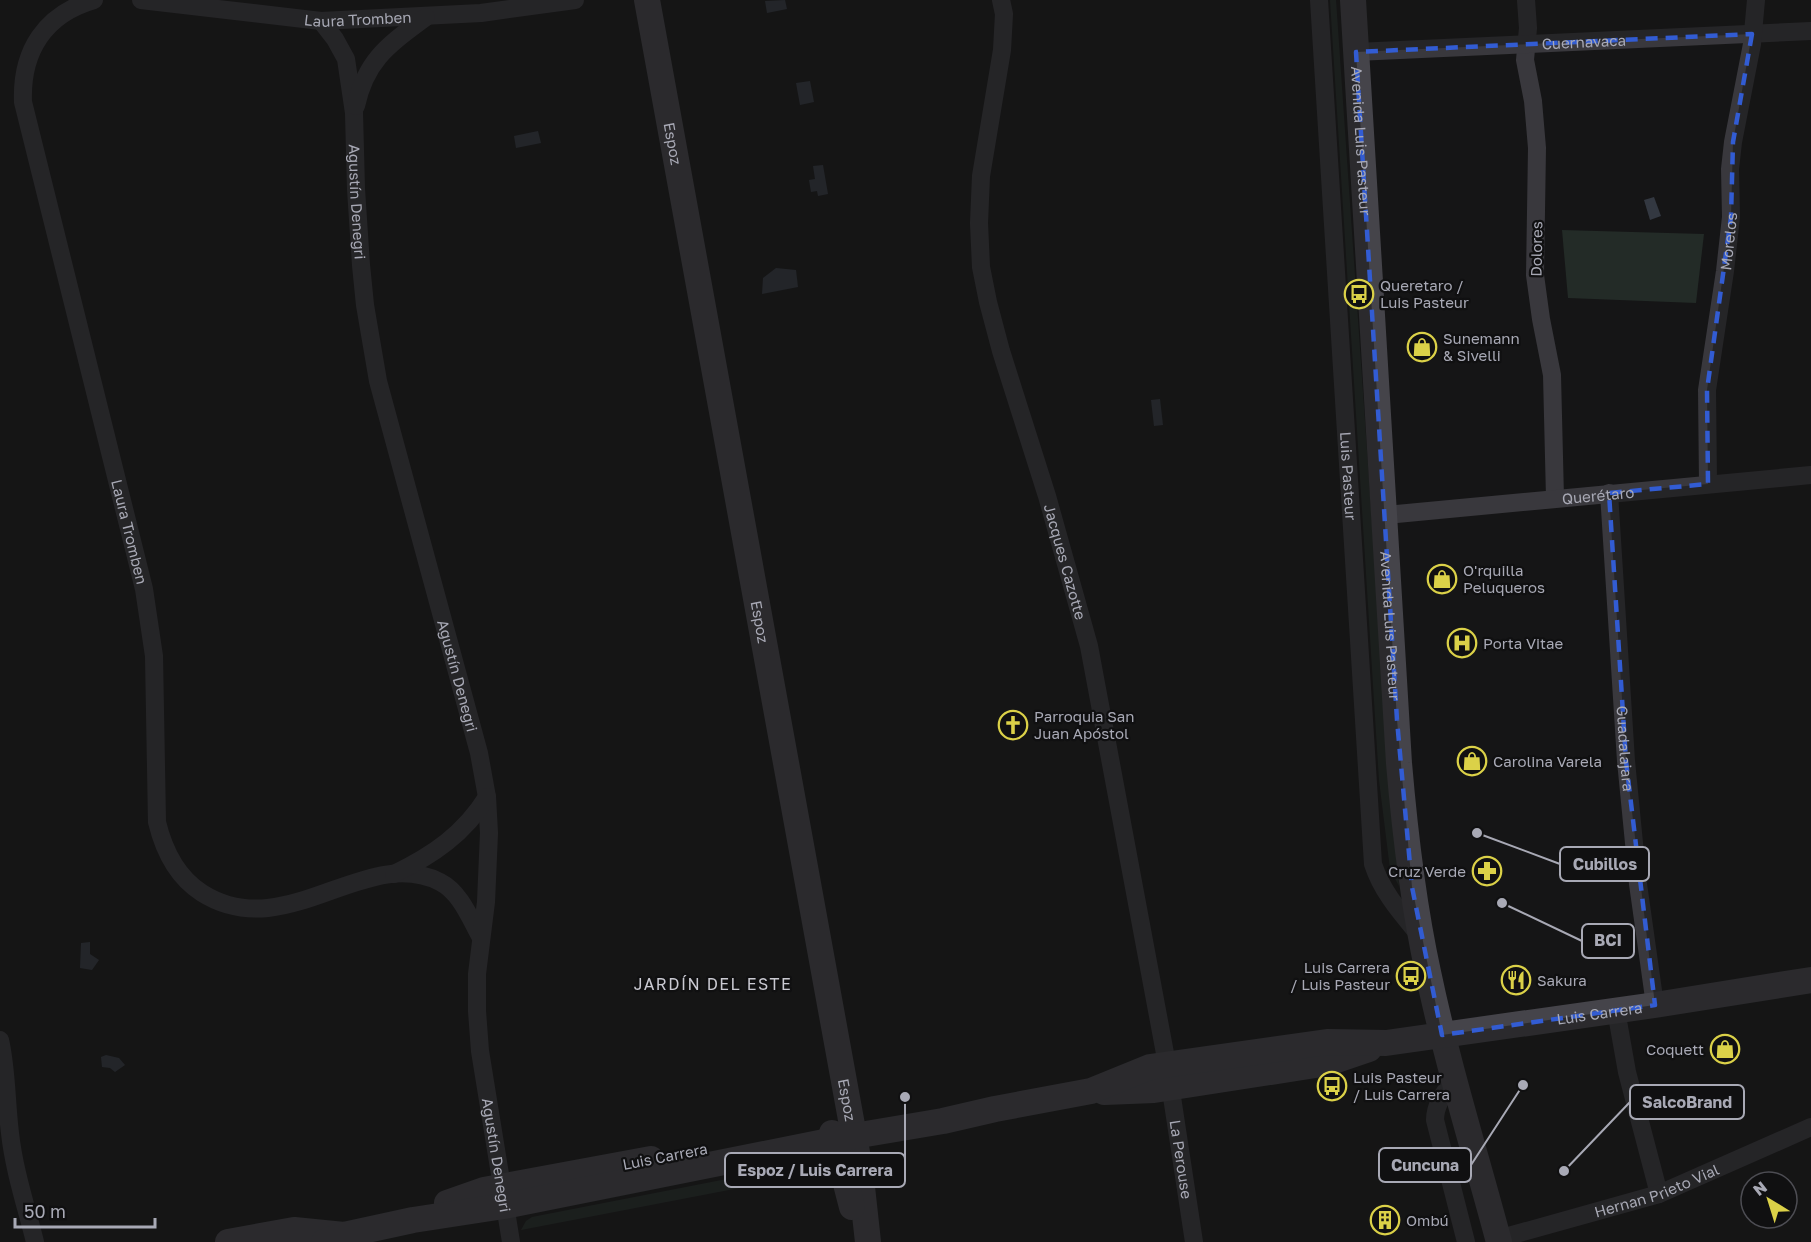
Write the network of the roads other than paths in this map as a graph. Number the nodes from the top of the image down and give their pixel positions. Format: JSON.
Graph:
{"nodes":[{"id":1,"x":94,"y":0,"type":"edge"},
{"id":2,"x":141,"y":0,"type":"edge"},
{"id":3,"x":575,"y":0,"type":"edge"},
{"id":4,"x":647,"y":0,"type":"edge"},
{"id":5,"x":1001,"y":0,"type":"edge"},
{"id":6,"x":1011,"y":0,"type":"edge"},
{"id":7,"x":1319,"y":0,"type":"edge"},
{"id":8,"x":1353,"y":0,"type":"edge"},
{"id":9,"x":1526,"y":0,"type":"edge"},
{"id":10,"x":1756,"y":0,"type":"edge"},
{"id":11,"x":426,"y":17,"type":"junction"},
{"id":12,"x":321,"y":21,"type":"junction"},
{"id":13,"x":1811,"y":31,"type":"edge"},
{"id":14,"x":1752,"y":34,"type":"junction"},
{"id":15,"x":1526,"y":45,"type":"junction"},
{"id":16,"x":1002,"y":50,"type":"junction"},
{"id":17,"x":1356,"y":52,"type":"junction"},
{"id":18,"x":354,"y":113,"type":"junction"},
{"id":19,"x":1811,"y":475,"type":"edge"},
{"id":20,"x":1708,"y":484,"type":"junction"},
{"id":21,"x":1609,"y":493,"type":"junction"},
{"id":22,"x":1555,"y":498,"type":"junction"},
{"id":23,"x":1386,"y":515,"type":"junction"},
{"id":24,"x":487,"y":797,"type":"junction"},
{"id":25,"x":393,"y":875,"type":"junction"},
{"id":26,"x":480,"y":936,"type":"junction"},
{"id":27,"x":1421,"y":938,"type":"junction"},
{"id":28,"x":1811,"y":980,"type":"edge"},
{"id":29,"x":1655,"y":1005,"type":"junction"},
{"id":30,"x":1616,"y":1010,"type":"junction"},
{"id":31,"x":1442,"y":1035,"type":"junction"},
{"id":32,"x":0,"y":1040,"type":"edge"},
{"id":33,"x":1169,"y":1076,"type":"junction"},
{"id":34,"x":1454,"y":1079,"type":"junction"},
{"id":35,"x":1811,"y":1127,"type":"edge"},
{"id":36,"x":842,"y":1131,"type":"junction"},
{"id":37,"x":1659,"y":1194,"type":"junction"},
{"id":38,"x":503,"y":1196,"type":"junction"},
{"id":39,"x":334,"y":1239,"type":"edge"},
{"id":40,"x":1499,"y":1240,"type":"edge"},
{"id":41,"x":35,"y":1242,"type":"edge"},
{"id":42,"x":228,"y":1242,"type":"edge"},
{"id":43,"x":511,"y":1242,"type":"edge"},
{"id":44,"x":861,"y":1242,"type":"edge"},
{"id":45,"x":868,"y":1242,"type":"edge"},
{"id":46,"x":1194,"y":1242,"type":"edge"},
{"id":47,"x":1466,"y":1242,"type":"edge"}],
"edges":[{"from":1,"to":25,"type":"street","name":"Laura Tromben"},
{"from":2,"to":12,"type":"street","name":"Laura Tromben"},
{"from":3,"to":11,"type":"street","name":"Laura Tromben"},
{"from":4,"to":36,"type":"street","name":"Espoz"},
{"from":5,"to":16,"type":"street","name":"Jacques Cazotte"},
{"from":6,"to":16,"type":"street","name":"Jacques Cazotte"},
{"from":7,"to":27,"type":"street","name":"Luis Pasteur"},
{"from":8,"to":17,"type":"street","name":"Avenida Luis Pasteur"},
{"from":9,"to":15,"type":"street","name":"Dolores"},
{"from":10,"to":14,"type":"street","name":"Morelos"},
{"from":11,"to":12,"type":"street","name":"Laura Tromben"},
{"from":11,"to":18,"type":"street","name":"Agustín Denegri"},
{"from":12,"to":18,"type":"street","name":"Agustín Denegri"},
{"from":13,"to":14,"type":"street","name":"Cuernavaca"},
{"from":14,"to":15,"type":"street","name":"Cuernavaca"},
{"from":14,"to":20,"type":"street","name":"Morelos"},
{"from":15,"to":17,"type":"street","name":"Cuernavaca"},
{"from":15,"to":22,"type":"street","name":"Dolores"},
{"from":16,"to":33,"type":"street","name":"Jacques Cazotte"},
{"from":17,"to":23,"type":"street","name":"Avenida Luis Pasteur"},
{"from":18,"to":24,"type":"street","name":"Agustín Denegri"},
{"from":19,"to":20,"type":"street","name":"Querétaro"},
{"from":20,"to":21,"type":"street","name":"Querétaro"},
{"from":21,"to":22,"type":"street","name":"Querétaro"},
{"from":21,"to":29,"type":"street","name":"Guadalajara"},
{"from":22,"to":23,"type":"street","name":"Querétaro"},
{"from":23,"to":27,"type":"street","name":"Avenida Luis Pasteur"},
{"from":24,"to":25,"type":"street","name":"Laura Tromben"},
{"from":24,"to":26,"type":"street","name":"Agustín Denegri"},
{"from":25,"to":26,"type":"street","name":"Laura Tromben"},
{"from":26,"to":38,"type":"street","name":"Agustín Denegri"},
{"from":27,"to":31,"type":"street","name":"Avenida Luis Pasteur"},
{"from":28,"to":29,"type":"street","name":"Luis Carrera"},
{"from":29,"to":30,"type":"street","name":"Luis Carrera"},
{"from":30,"to":31,"type":"street","name":"Luis Carrera"},
{"from":30,"to":37,"type":"street"},
{"from":31,"to":33,"type":"street","name":"Luis Carrera"},
{"from":31,"to":34,"type":"street","name":"Avenida Luis Pasteur"},
{"from":32,"to":41,"type":"street"},
{"from":33,"to":36,"type":"street","name":"Luis Carrera"},
{"from":33,"to":46,"type":"street","name":"La Perouse"},
{"from":34,"to":40,"type":"street","name":"Avenida Luis Pasteur"},
{"from":34,"to":47,"type":"street"},
{"from":35,"to":37,"type":"street","name":"Hernan Prieto Vial"},
{"from":36,"to":38,"type":"street","name":"Luis Carrera"},
{"from":36,"to":44,"type":"street"},
{"from":36,"to":45,"type":"street","name":"Espoz"},
{"from":37,"to":40,"type":"street","name":"Hernan Prieto Vial"},
{"from":38,"to":39,"type":"street","name":"Luis Carrera"},
{"from":38,"to":43,"type":"street","name":"Agustín Denegri"},
{"from":39,"to":42,"type":"street","name":"Luis Carrera"}]}
